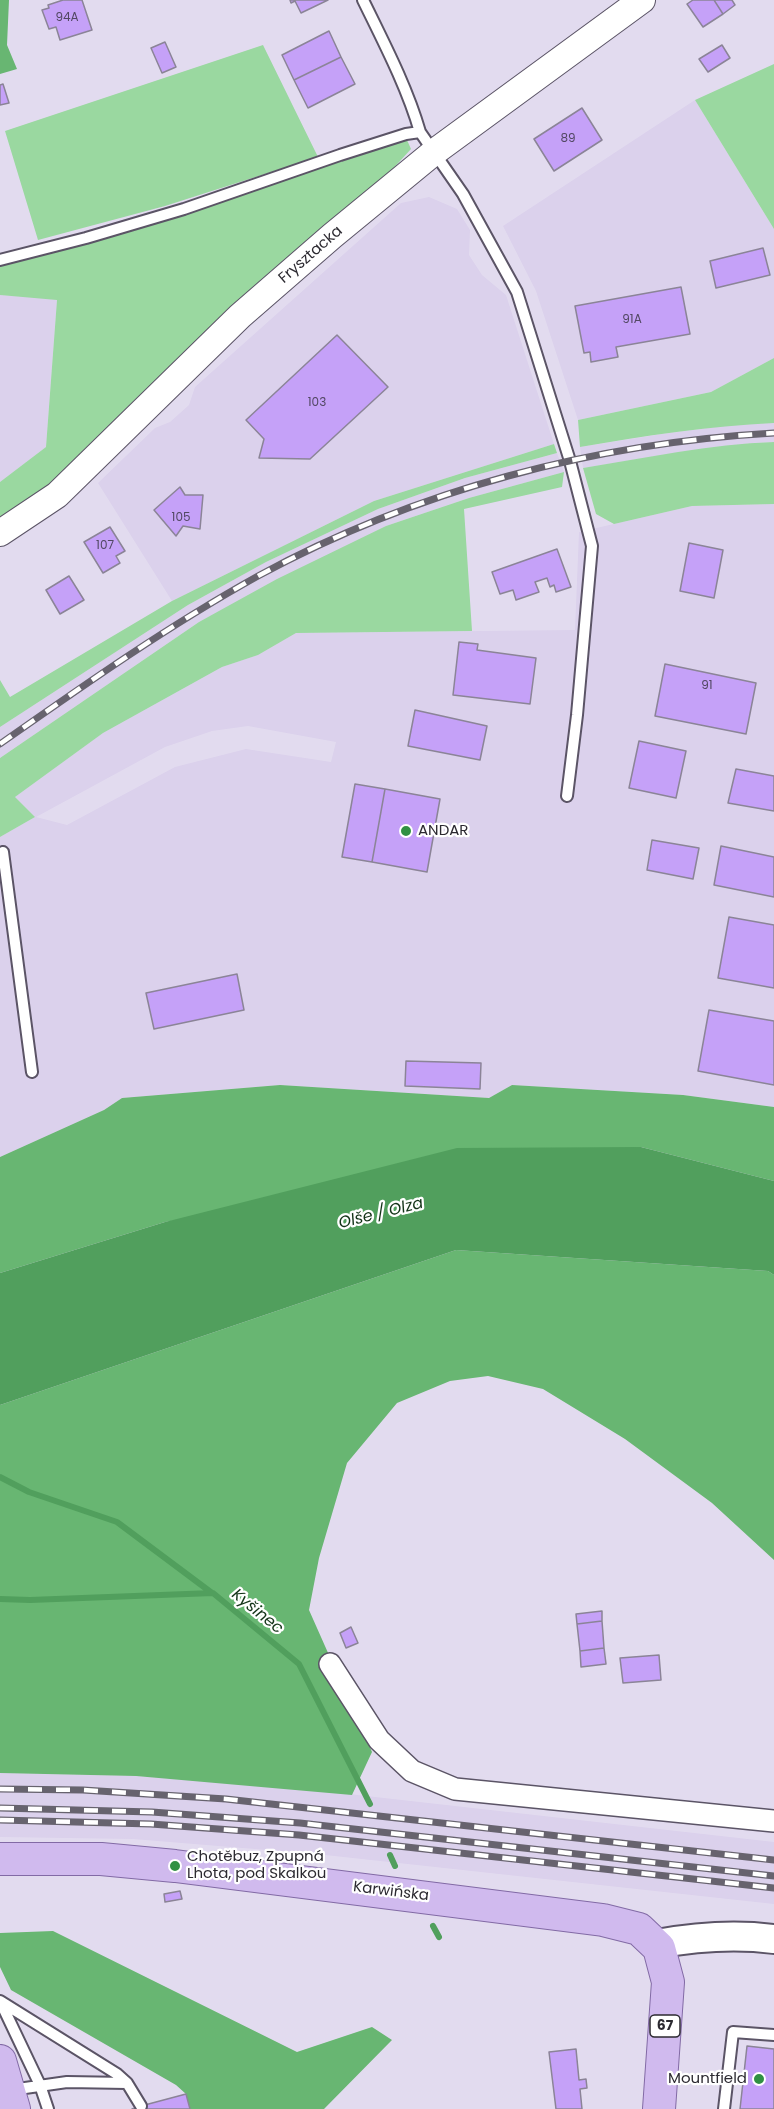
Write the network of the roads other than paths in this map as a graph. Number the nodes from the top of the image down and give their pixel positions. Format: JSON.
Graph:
{"nodes":[{"id":1,"x":363,"y":0,"type":"edge"},
{"id":2,"x":642,"y":0,"type":"edge"},
{"id":3,"x":427,"y":143,"type":"junction"},
{"id":4,"x":0,"y":260,"type":"edge"},
{"id":5,"x":0,"y":532,"type":"edge"},
{"id":6,"x":567,"y":796,"type":"dead end"},
{"id":7,"x":3,"y":852,"type":"dead end"},
{"id":8,"x":32,"y":1072,"type":"dead end"},
{"id":9,"x":330,"y":1664,"type":"dead end"},
{"id":10,"x":774,"y":1821,"type":"edge"},
{"id":11,"x":0,"y":1859,"type":"edge"},
{"id":12,"x":774,"y":1939,"type":"edge"},
{"id":13,"x":657,"y":1944,"type":"junction"},
{"id":14,"x":0,"y":2001,"type":"edge"},
{"id":15,"x":774,"y":2035,"type":"edge"},
{"id":16,"x":0,"y":2061,"type":"edge"},
{"id":17,"x":127,"y":2083,"type":"junction"},
{"id":18,"x":40,"y":2085,"type":"junction"},
{"id":19,"x":8,"y":2098,"type":"edge"},
{"id":20,"x":141,"y":2106,"type":"dead end"},
{"id":21,"x":48,"y":2109,"type":"edge"},
{"id":22,"x":659,"y":2109,"type":"edge"},
{"id":23,"x":724,"y":2109,"type":"edge"}],
"edges":[{"from":1,"to":3,"type":"lane"},
{"from":2,"to":3,"type":"street","name":"Frysztacka"},
{"from":3,"to":4,"type":"lane"},
{"from":3,"to":5,"type":"street","name":"Frysztacka"},
{"from":3,"to":6,"type":"lane"},
{"from":7,"to":8,"type":"lane"},
{"from":9,"to":10,"type":"street"},
{"from":11,"to":13,"type":"main road","name":"Karwińska"},
{"from":12,"to":13,"type":"main road"},
{"from":13,"to":22,"type":"main road","number":"67"},
{"from":14,"to":17,"type":"lane"},
{"from":14,"to":18,"type":"lane"},
{"from":15,"to":23,"type":"lane"},
{"from":16,"to":19,"type":"main road"},
{"from":17,"to":18,"type":"lane"},
{"from":17,"to":20,"type":"lane"},
{"from":18,"to":19,"type":"lane"},
{"from":18,"to":21,"type":"lane"}]}
